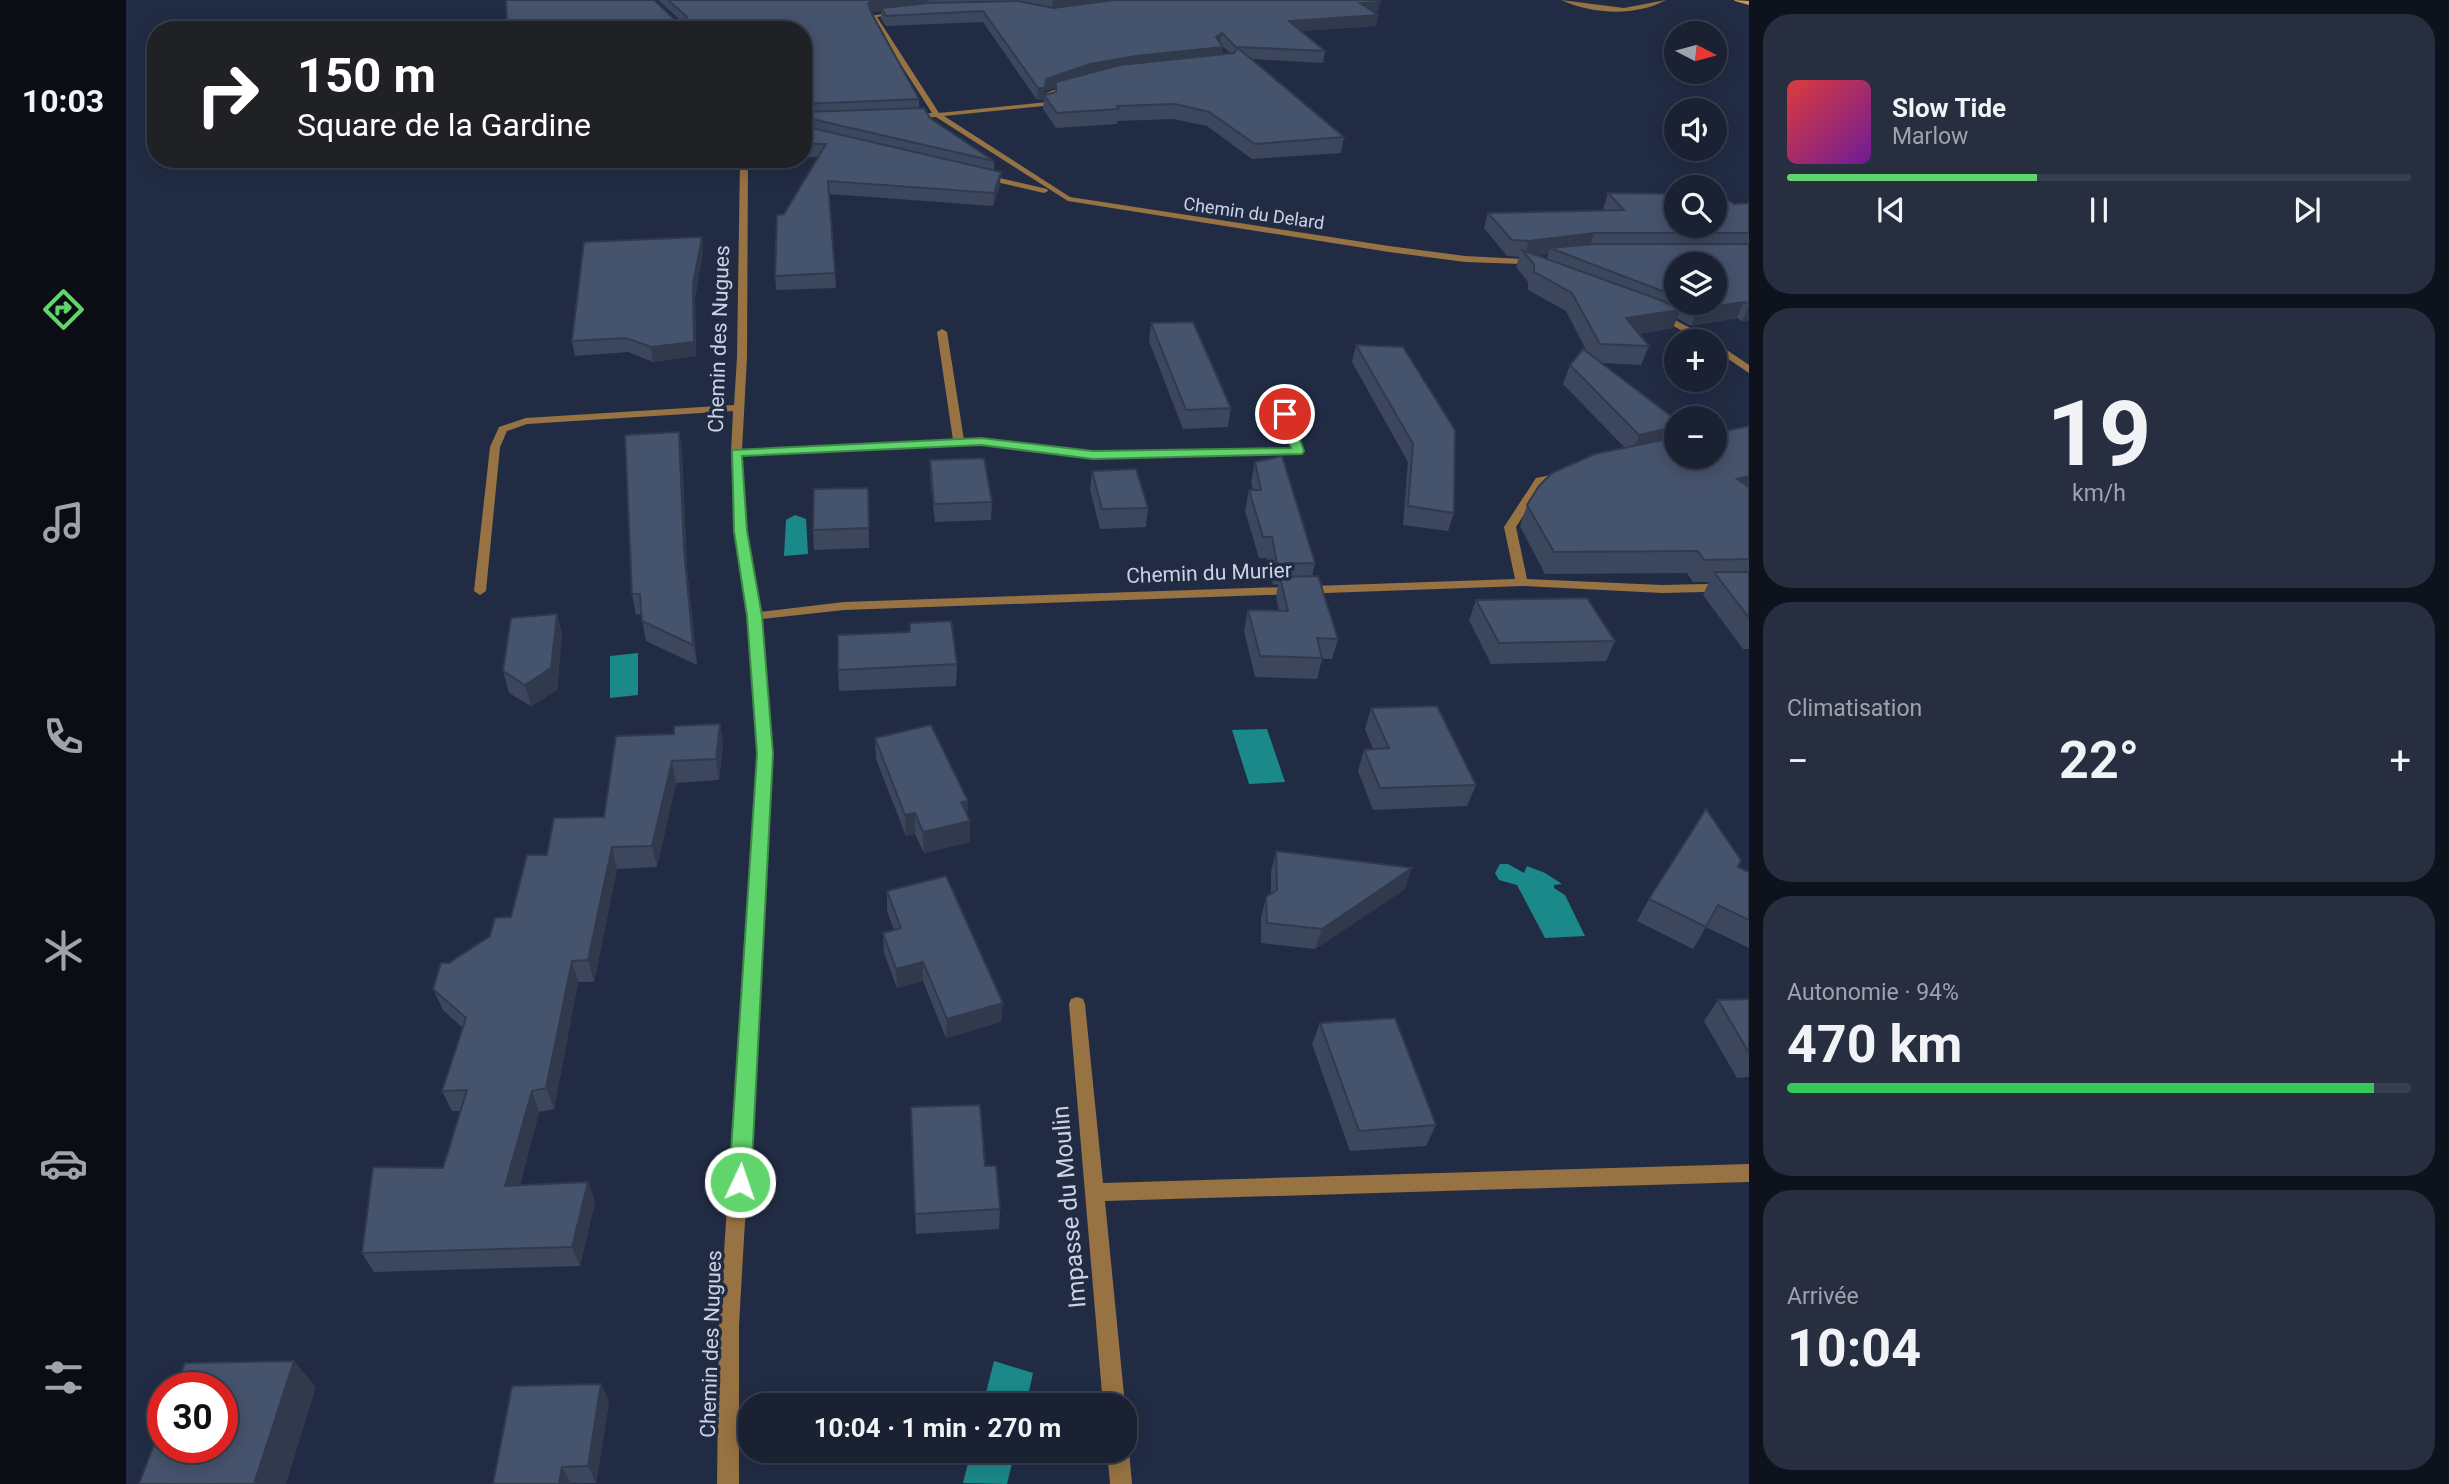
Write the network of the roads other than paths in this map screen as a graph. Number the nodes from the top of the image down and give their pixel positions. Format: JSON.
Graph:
{"nodes":[{"id":1,"x":1564,"y":0,"type":"edge"},
{"id":2,"x":1663,"y":0,"type":"edge"},
{"id":3,"x":1737,"y":0,"type":"edge"},
{"id":4,"x":1748,"y":1,"type":"edge"},
{"id":5,"x":908,"y":11,"type":"edge"},
{"id":6,"x":1075,"y":82,"type":"edge"},
{"id":7,"x":937,"y":116,"type":"junction"},
{"id":8,"x":897,"y":117,"type":"edge"},
{"id":9,"x":744,"y":168,"type":"edge"},
{"id":10,"x":976,"y":175,"type":"edge"},
{"id":11,"x":1055,"y":193,"type":"junction"},
{"id":12,"x":1536,"y":261,"type":"edge"},
{"id":13,"x":1523,"y":262,"type":"junction"},
{"id":14,"x":1548,"y":272,"type":"edge"},
{"id":15,"x":1648,"y":310,"type":"edge"},
{"id":16,"x":1685,"y":329,"type":"edge"},
{"id":17,"x":942,"y":332,"type":"dead end"},
{"id":18,"x":1727,"y":354,"type":"edge"},
{"id":19,"x":1749,"y":370,"type":"edge"},
{"id":20,"x":737,"y":408,"type":"junction"},
{"id":21,"x":1285,"y":414,"type":"dead end"},
{"id":22,"x":959,"y":443,"type":"junction"},
{"id":23,"x":736,"y":453,"type":"junction"},
{"id":24,"x":1581,"y":472,"type":"edge"},
{"id":25,"x":1522,"y":582,"type":"junction"},
{"id":26,"x":1749,"y":587,"type":"edge"},
{"id":27,"x":480,"y":591,"type":"dead end"},
{"id":28,"x":754,"y":616,"type":"junction"},
{"id":29,"x":1077,"y":1004,"type":"dead end"},
{"id":30,"x":1749,"y":1173,"type":"edge"},
{"id":31,"x":1094,"y":1192,"type":"junction"},
{"id":32,"x":1113,"y":1393,"type":"edge"},
{"id":33,"x":1119,"y":1463,"type":"edge"},
{"id":34,"x":728,"y":1484,"type":"edge"},
{"id":35,"x":1121,"y":1484,"type":"edge"}],
"edges":[{"from":1,"to":2,"type":"street"},
{"from":3,"to":4,"type":"street"},
{"from":5,"to":7,"type":"street"},
{"from":6,"to":7,"type":"street"},
{"from":7,"to":8,"type":"street"},
{"from":7,"to":11,"type":"street","name":"Chemin du Delard"},
{"from":9,"to":20,"type":"street","name":"Chemin des Nugues"},
{"from":10,"to":11,"type":"street"},
{"from":11,"to":13,"type":"street","name":"Chemin du Delard"},
{"from":12,"to":13,"type":"street"},
{"from":13,"to":14,"type":"street","name":"Chemin du Delard"},
{"from":15,"to":16,"type":"street"},
{"from":17,"to":22,"type":"street"},
{"from":18,"to":19,"type":"street"},
{"from":20,"to":23,"type":"street","name":"Chemin des Nugues"},
{"from":20,"to":27,"type":"street"},
{"from":21,"to":22,"type":"street"},
{"from":22,"to":23,"type":"street"},
{"from":23,"to":28,"type":"street","name":"Chemin des Nugues"},
{"from":24,"to":25,"type":"street"},
{"from":25,"to":26,"type":"street","name":"Chemin du Murier"},
{"from":25,"to":28,"type":"street","name":"Chemin du Murier"},
{"from":28,"to":34,"type":"street","name":"Chemin des Nugues"},
{"from":29,"to":31,"type":"street","name":"Impasse du Moulin"},
{"from":30,"to":31,"type":"street"},
{"from":31,"to":32,"type":"street","name":"Impasse du Moulin"},
{"from":33,"to":35,"type":"street"}]}
